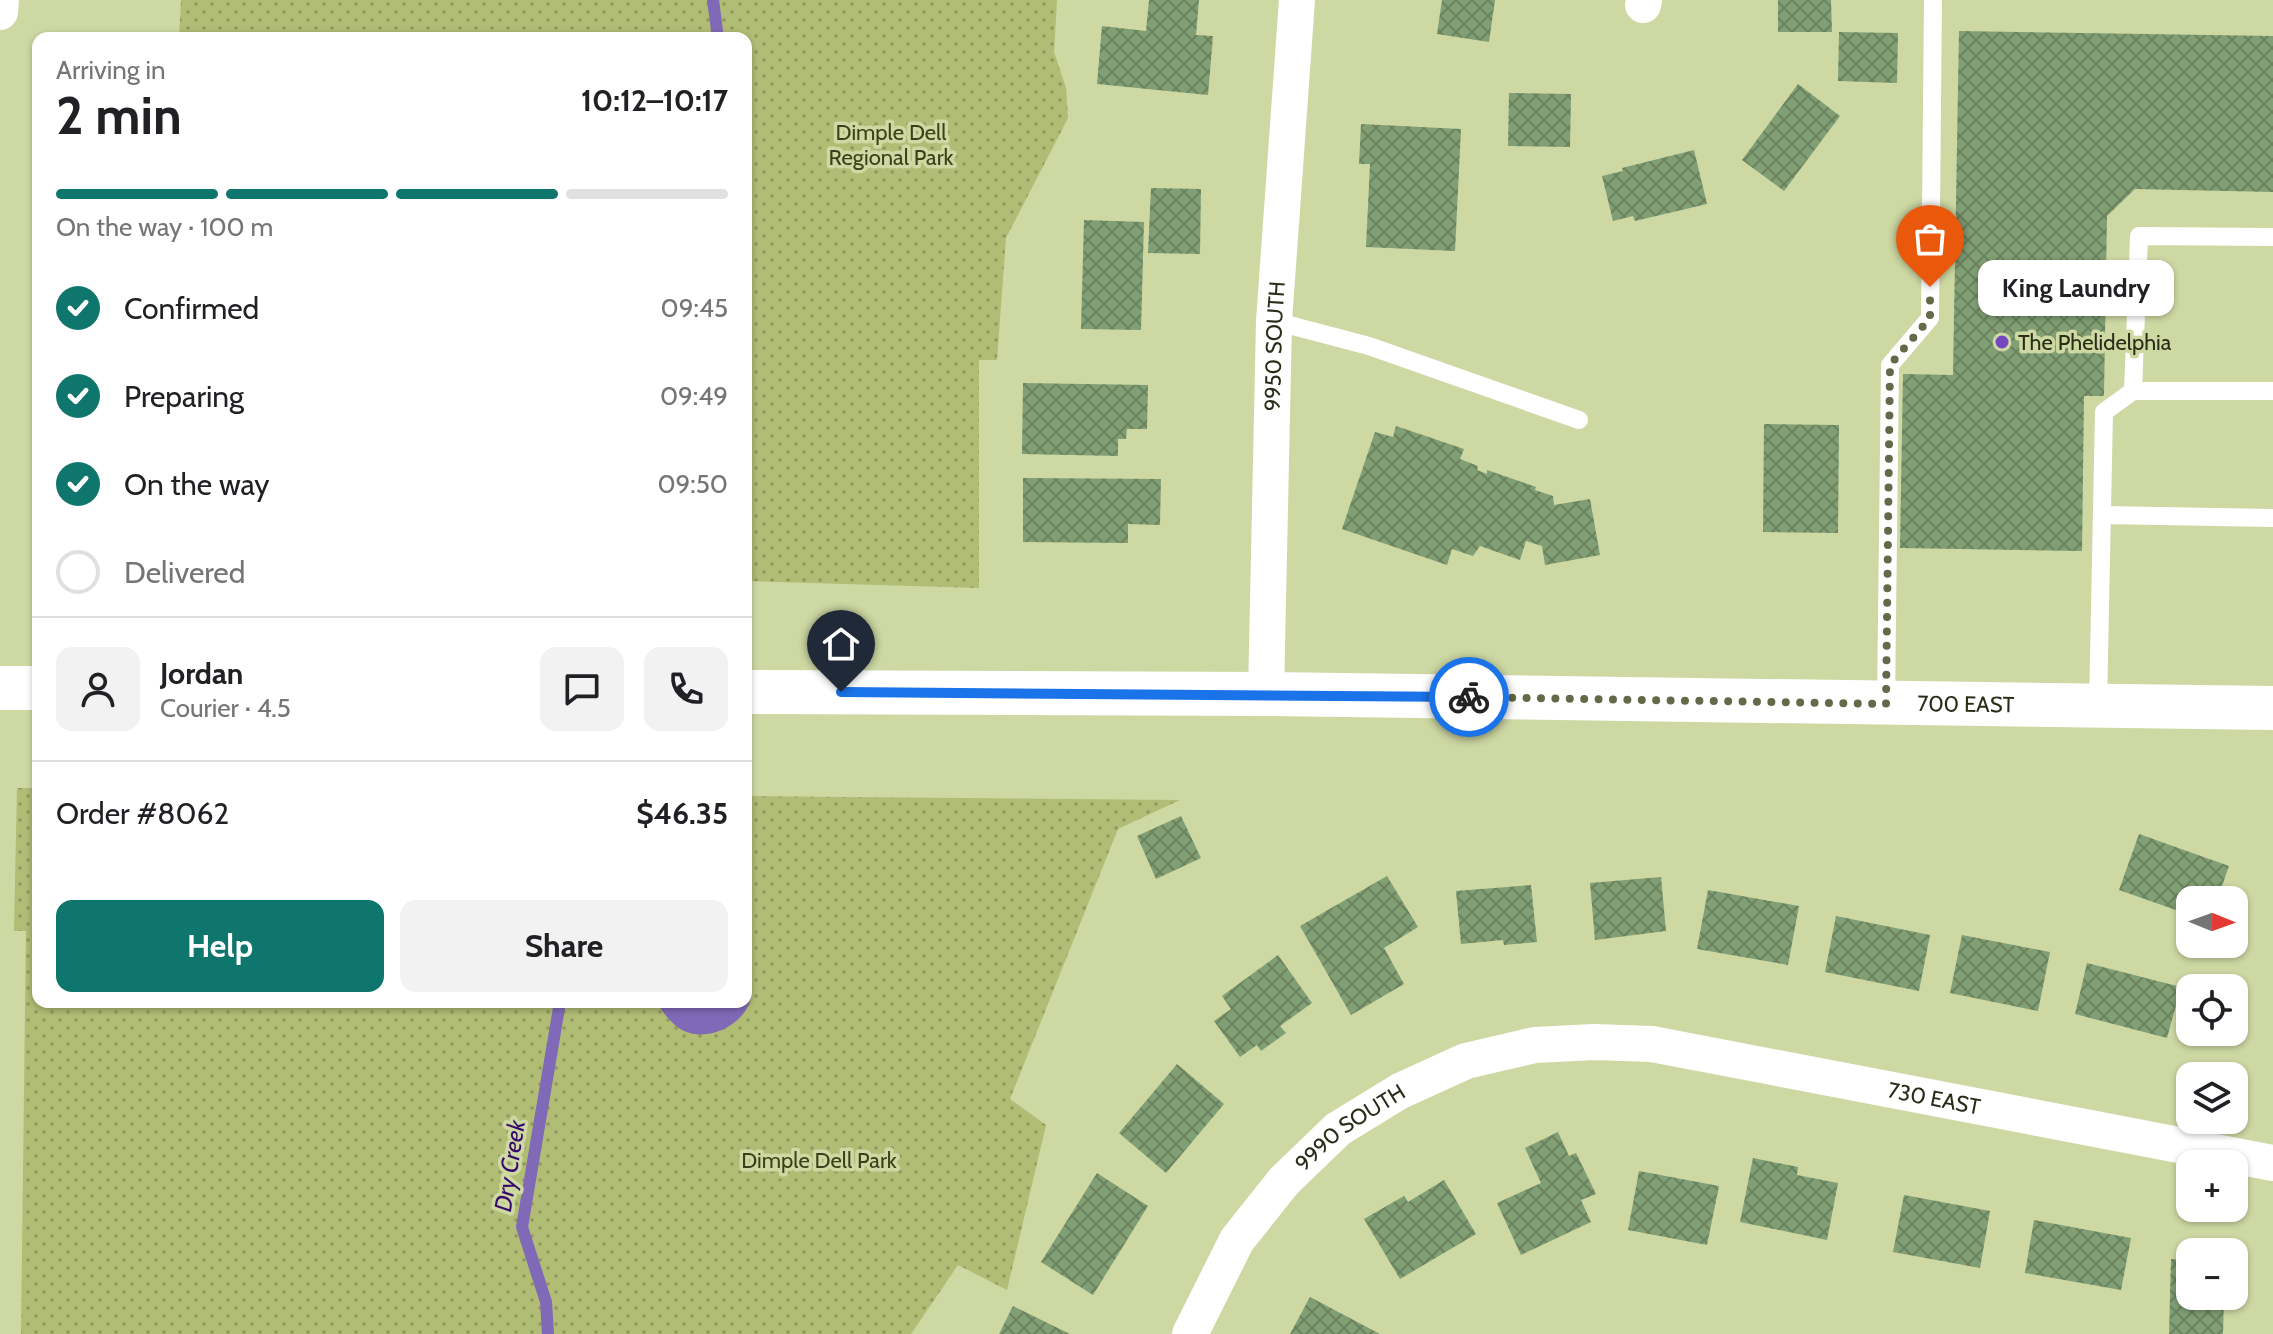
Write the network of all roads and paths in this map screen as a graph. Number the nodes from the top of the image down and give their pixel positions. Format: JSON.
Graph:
{"nodes":[{"id":1,"x":1,"y":0,"type":"edge"},
{"id":2,"x":1297,"y":0,"type":"edge"},
{"id":3,"x":1933,"y":0,"type":"edge"},
{"id":4,"x":0,"y":12,"type":"edge"},
{"id":5,"x":2273,"y":237,"type":"edge"},
{"id":6,"x":1274,"y":321,"type":"junction"},
{"id":7,"x":2133,"y":391,"type":"junction"},
{"id":8,"x":2273,"y":391,"type":"edge"},
{"id":9,"x":1579,"y":420,"type":"dead end"},
{"id":10,"x":2102,"y":515,"type":"junction"},
{"id":11,"x":2273,"y":518,"type":"edge"},
{"id":12,"x":0,"y":688,"type":"edge"},
{"id":13,"x":32,"y":688,"type":"edge"},
{"id":14,"x":762,"y":692,"type":"edge"},
{"id":15,"x":1266,"y":694,"type":"junction"},
{"id":16,"x":1886,"y":704,"type":"junction"},
{"id":17,"x":2098,"y":706,"type":"junction"},
{"id":18,"x":2273,"y":708,"type":"edge"},
{"id":19,"x":1594,"y":1042,"type":"joint"},
{"id":20,"x":2273,"y":1163,"type":"edge"},
{"id":21,"x":1190,"y":1334,"type":"edge"}],
"edges":[{"from":1,"to":4,"type":"street"},
{"from":2,"to":6,"type":"street","name":"9950 SOUTH"},
{"from":3,"to":16,"type":"lane"},
{"from":5,"to":7,"type":"lane"},
{"from":6,"to":9,"type":"lane"},
{"from":6,"to":15,"type":"street","name":"9950 SOUTH"},
{"from":7,"to":8,"type":"lane"},
{"from":7,"to":10,"type":"lane"},
{"from":10,"to":11,"type":"lane"},
{"from":10,"to":17,"type":"lane"},
{"from":12,"to":13,"type":"main road"},
{"from":14,"to":15,"type":"main road","name":"700 EAST"},
{"from":15,"to":16,"type":"main road","name":"700 EAST"},
{"from":16,"to":17,"type":"main road","name":"700 EAST"},
{"from":17,"to":18,"type":"main road","name":"700 EAST"},
{"from":19,"to":20,"type":"street","name":"730 EAST"},
{"from":19,"to":21,"type":"street","name":"9990 SOUTH"}]}
